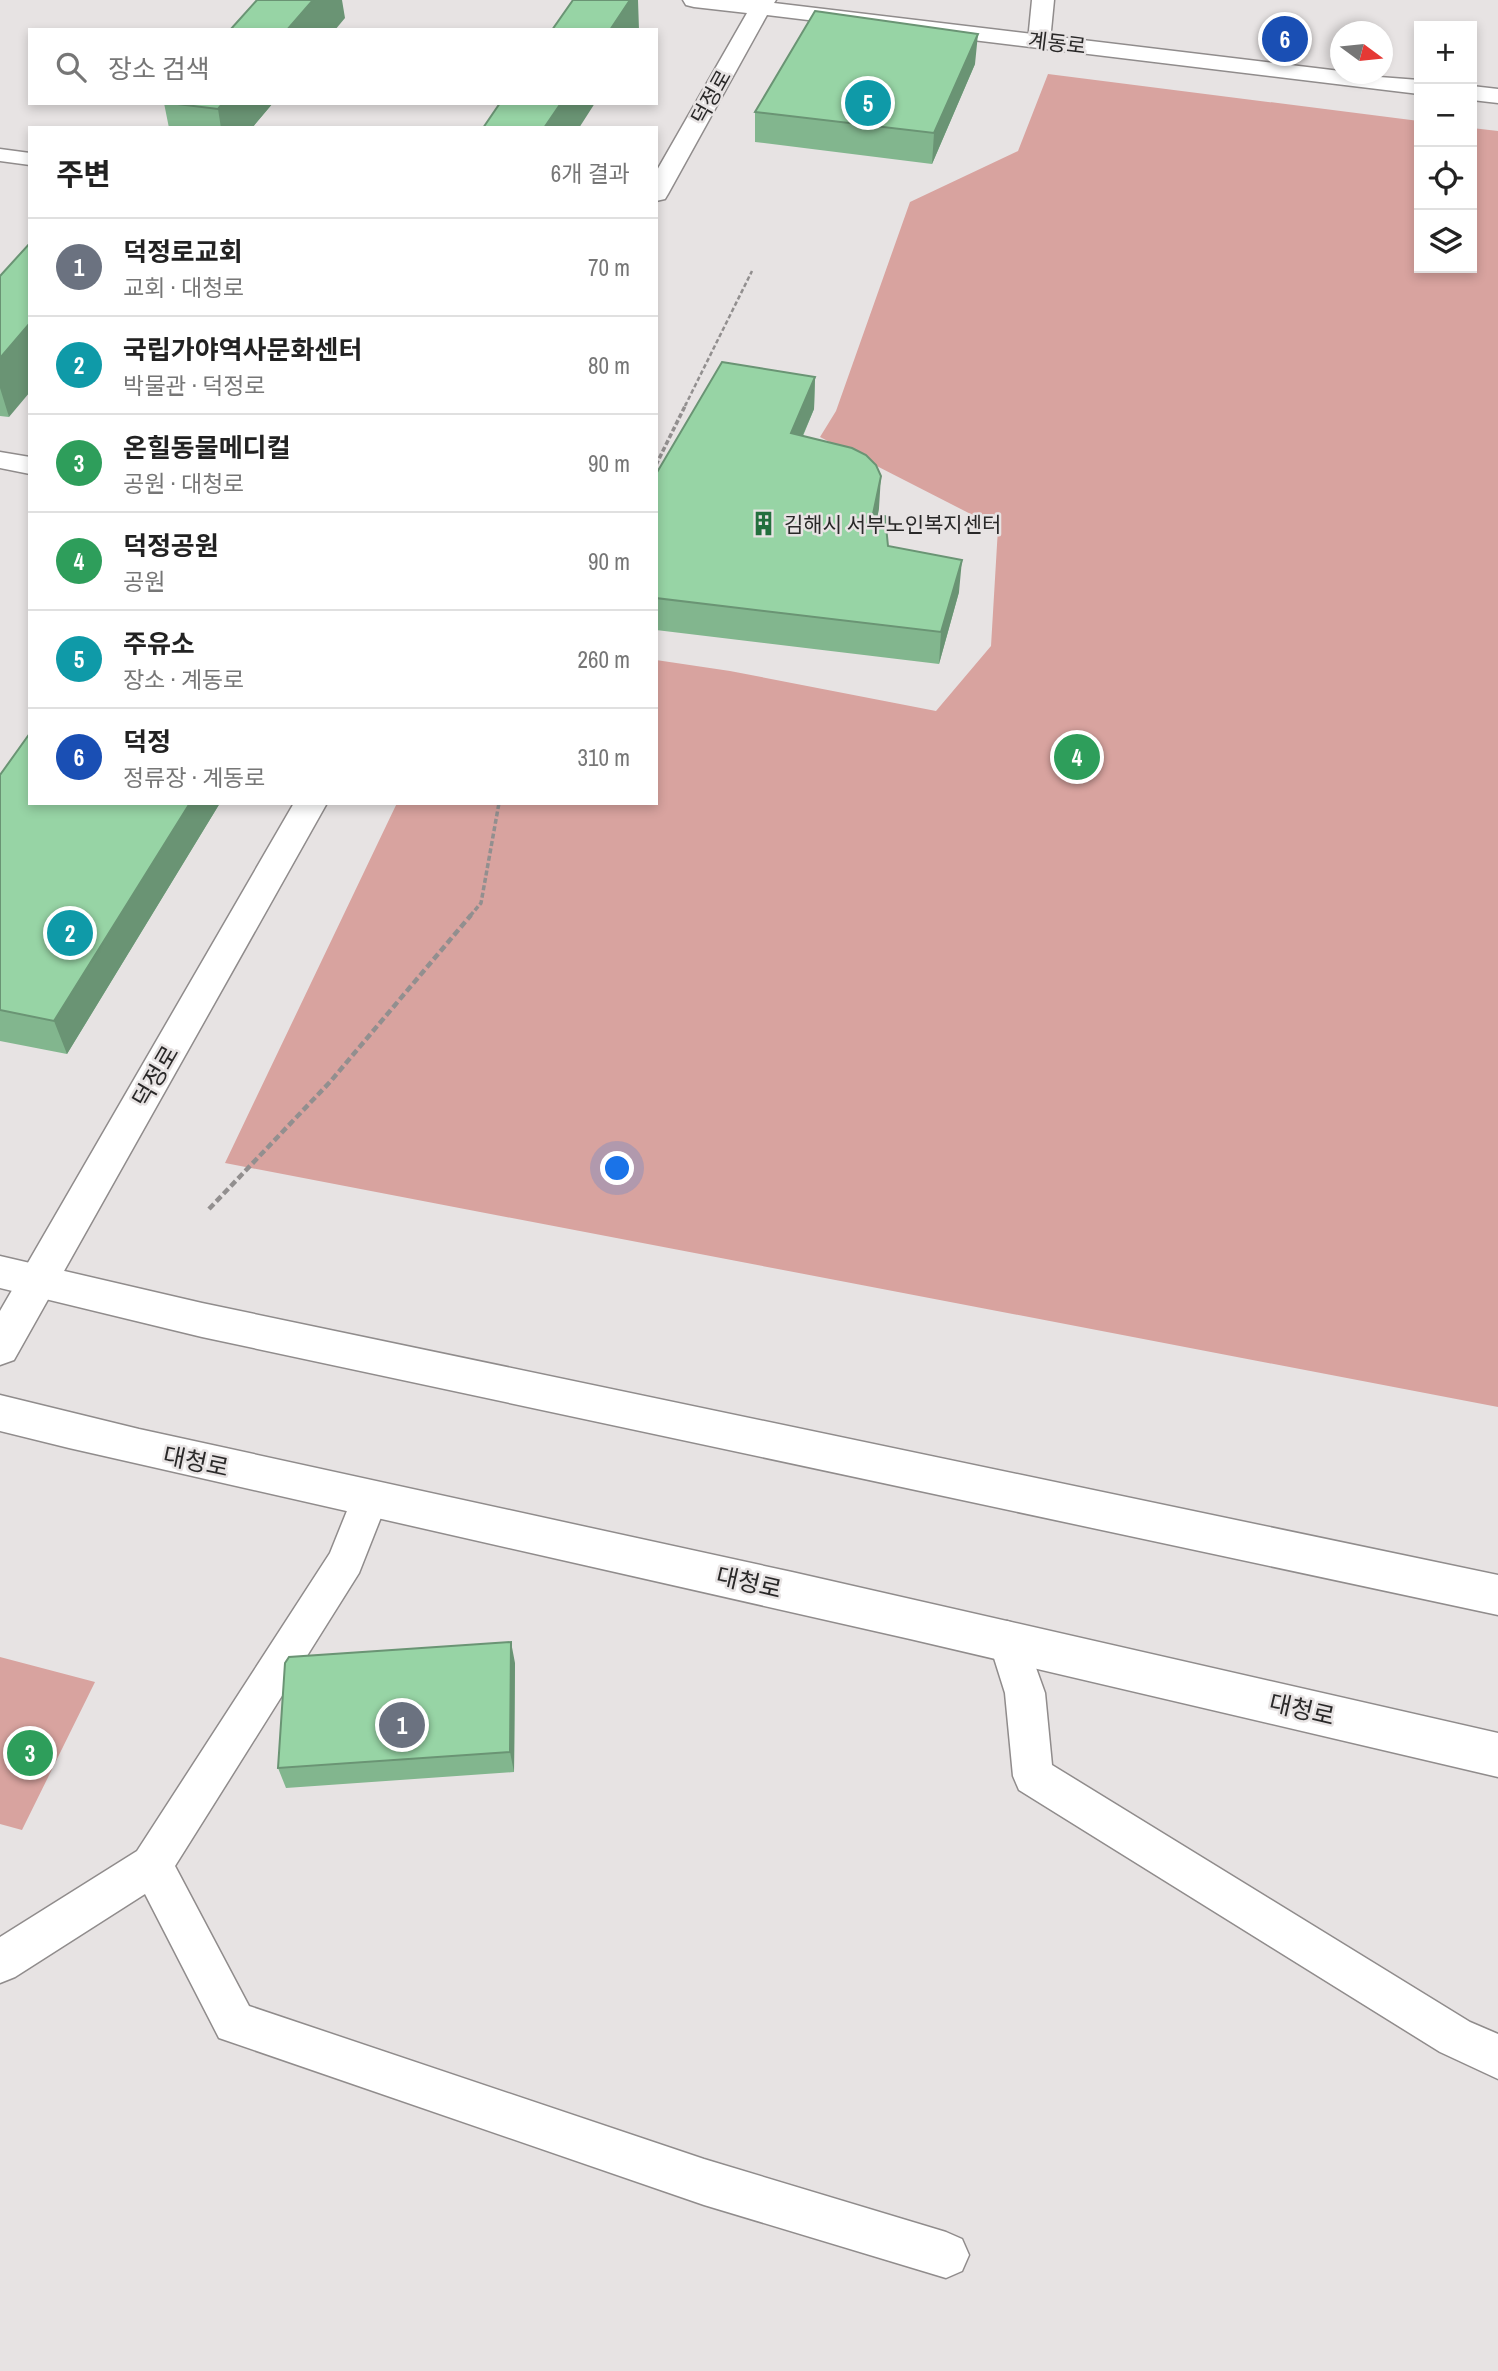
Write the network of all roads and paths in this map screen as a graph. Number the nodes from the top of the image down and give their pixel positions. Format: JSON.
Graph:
{"nodes":[{"id":1,"x":694,"y":0,"type":"edge"},
{"id":2,"x":1042,"y":0,"type":"edge"},
{"id":3,"x":763,"y":4,"type":"edge"},
{"id":4,"x":1039,"y":41,"type":"junction"},
{"id":5,"x":1414,"y":86,"type":"edge"},
{"id":6,"x":1477,"y":94,"type":"edge"},
{"id":7,"x":1498,"y":96,"type":"edge"},
{"id":8,"x":0,"y":155,"type":"edge"},
{"id":9,"x":28,"y":159,"type":"edge"},
{"id":10,"x":658,"y":190,"type":"edge"},
{"id":11,"x":752,"y":271,"type":"dead end"},
{"id":12,"x":0,"y":460,"type":"edge"},
{"id":13,"x":658,"y":461,"type":"edge"},
{"id":14,"x":28,"y":466,"type":"edge"},
{"id":15,"x":310,"y":805,"type":"edge"},
{"id":16,"x":499,"y":805,"type":"edge"},
{"id":17,"x":209,"y":1209,"type":"dead end"},
{"id":18,"x":19,"y":1277,"type":"edge"},
{"id":19,"x":0,"y":1349,"type":"edge"},
{"id":20,"x":0,"y":1413,"type":"edge"},
{"id":21,"x":370,"y":1497,"type":"junction"},
{"id":22,"x":1498,"y":1595,"type":"edge"},
{"id":23,"x":1007,"y":1639,"type":"junction"},
{"id":24,"x":1498,"y":1755,"type":"edge"},
{"id":25,"x":152,"y":1865,"type":"junction"},
{"id":26,"x":0,"y":1962,"type":"edge"},
{"id":27,"x":1498,"y":2057,"type":"edge"},
{"id":28,"x":946,"y":2255,"type":"dead end"}],
"edges":[{"from":1,"to":3,"type":"street","name":"계동로"},
{"from":2,"to":4,"type":"street"},
{"from":3,"to":4,"type":"street","name":"계동로"},
{"from":3,"to":10,"type":"street","name":"덕정로"},
{"from":4,"to":5,"type":"street","name":"계동로"},
{"from":6,"to":7,"type":"street"},
{"from":8,"to":9,"type":"lane"},
{"from":11,"to":13,"type":"path"},
{"from":12,"to":14,"type":"street"},
{"from":15,"to":18,"type":"street","name":"덕정로"},
{"from":16,"to":17,"type":"path"},
{"from":18,"to":19,"type":"street","name":"덕정로"},
{"from":18,"to":22,"type":"street"},
{"from":20,"to":21,"type":"street","name":"대청로"},
{"from":21,"to":23,"type":"street","name":"대청로"},
{"from":21,"to":25,"type":"lane"},
{"from":23,"to":24,"type":"street","name":"대청로"},
{"from":23,"to":27,"type":"lane"},
{"from":25,"to":26,"type":"lane"},
{"from":25,"to":28,"type":"lane"}]}
